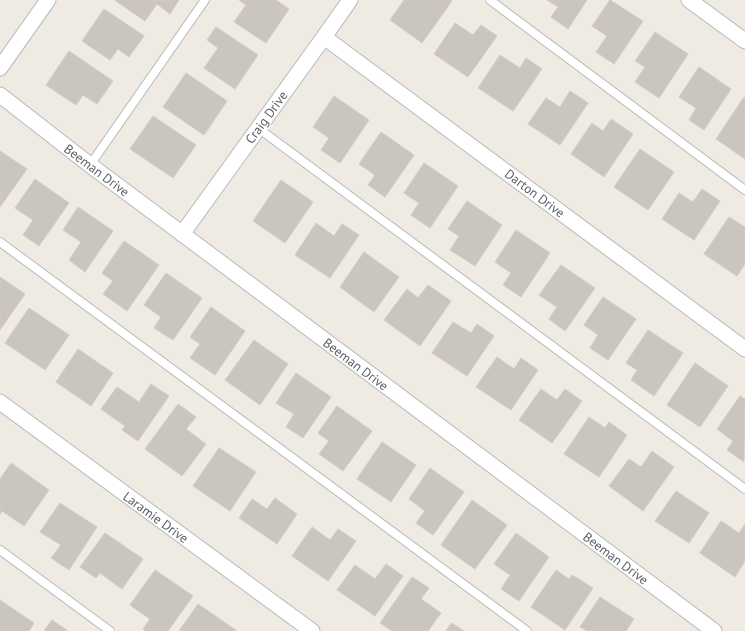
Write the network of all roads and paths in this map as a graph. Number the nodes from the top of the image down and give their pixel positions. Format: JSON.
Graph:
{"nodes":[{"id":1,"x":48,"y":0,"type":"edge"},
{"id":2,"x":205,"y":0,"type":"edge"},
{"id":3,"x":350,"y":0,"type":"edge"},
{"id":4,"x":490,"y":0,"type":"edge"},
{"id":5,"x":689,"y":0,"type":"edge"},
{"id":6,"x":324,"y":37,"type":"junction"},
{"id":7,"x":745,"y":41,"type":"edge"},
{"id":8,"x":0,"y":68,"type":"edge"},
{"id":9,"x":0,"y":95,"type":"edge"},
{"id":10,"x":258,"y":128,"type":"junction"},
{"id":11,"x":90,"y":165,"type":"junction"},
{"id":12,"x":745,"y":190,"type":"edge"},
{"id":13,"x":182,"y":234,"type":"junction"},
{"id":14,"x":0,"y":242,"type":"edge"},
{"id":15,"x":745,"y":349,"type":"edge"},
{"id":16,"x":0,"y":402,"type":"edge"},
{"id":17,"x":745,"y":489,"type":"edge"},
{"id":18,"x":0,"y":550,"type":"edge"},
{"id":19,"x":110,"y":631,"type":"edge"},
{"id":20,"x":312,"y":631,"type":"edge"},
{"id":21,"x":527,"y":631,"type":"edge"},
{"id":22,"x":714,"y":631,"type":"edge"}],
"edges":[{"from":1,"to":8,"type":"street"},
{"from":2,"to":11,"type":"lane"},
{"from":3,"to":6,"type":"street","name":"Craig Drive"},
{"from":4,"to":12,"type":"lane"},
{"from":5,"to":7,"type":"street"},
{"from":6,"to":10,"type":"street","name":"Craig Drive"},
{"from":6,"to":15,"type":"street","name":"Darton Drive"},
{"from":9,"to":11,"type":"street","name":"Beeman Drive"},
{"from":10,"to":13,"type":"street","name":"Craig Drive"},
{"from":10,"to":17,"type":"lane"},
{"from":11,"to":13,"type":"street","name":"Beeman Drive"},
{"from":13,"to":22,"type":"street","name":"Beeman Drive"},
{"from":14,"to":21,"type":"lane"},
{"from":16,"to":20,"type":"street","name":"Laramie Drive"},
{"from":18,"to":19,"type":"lane"}]}
